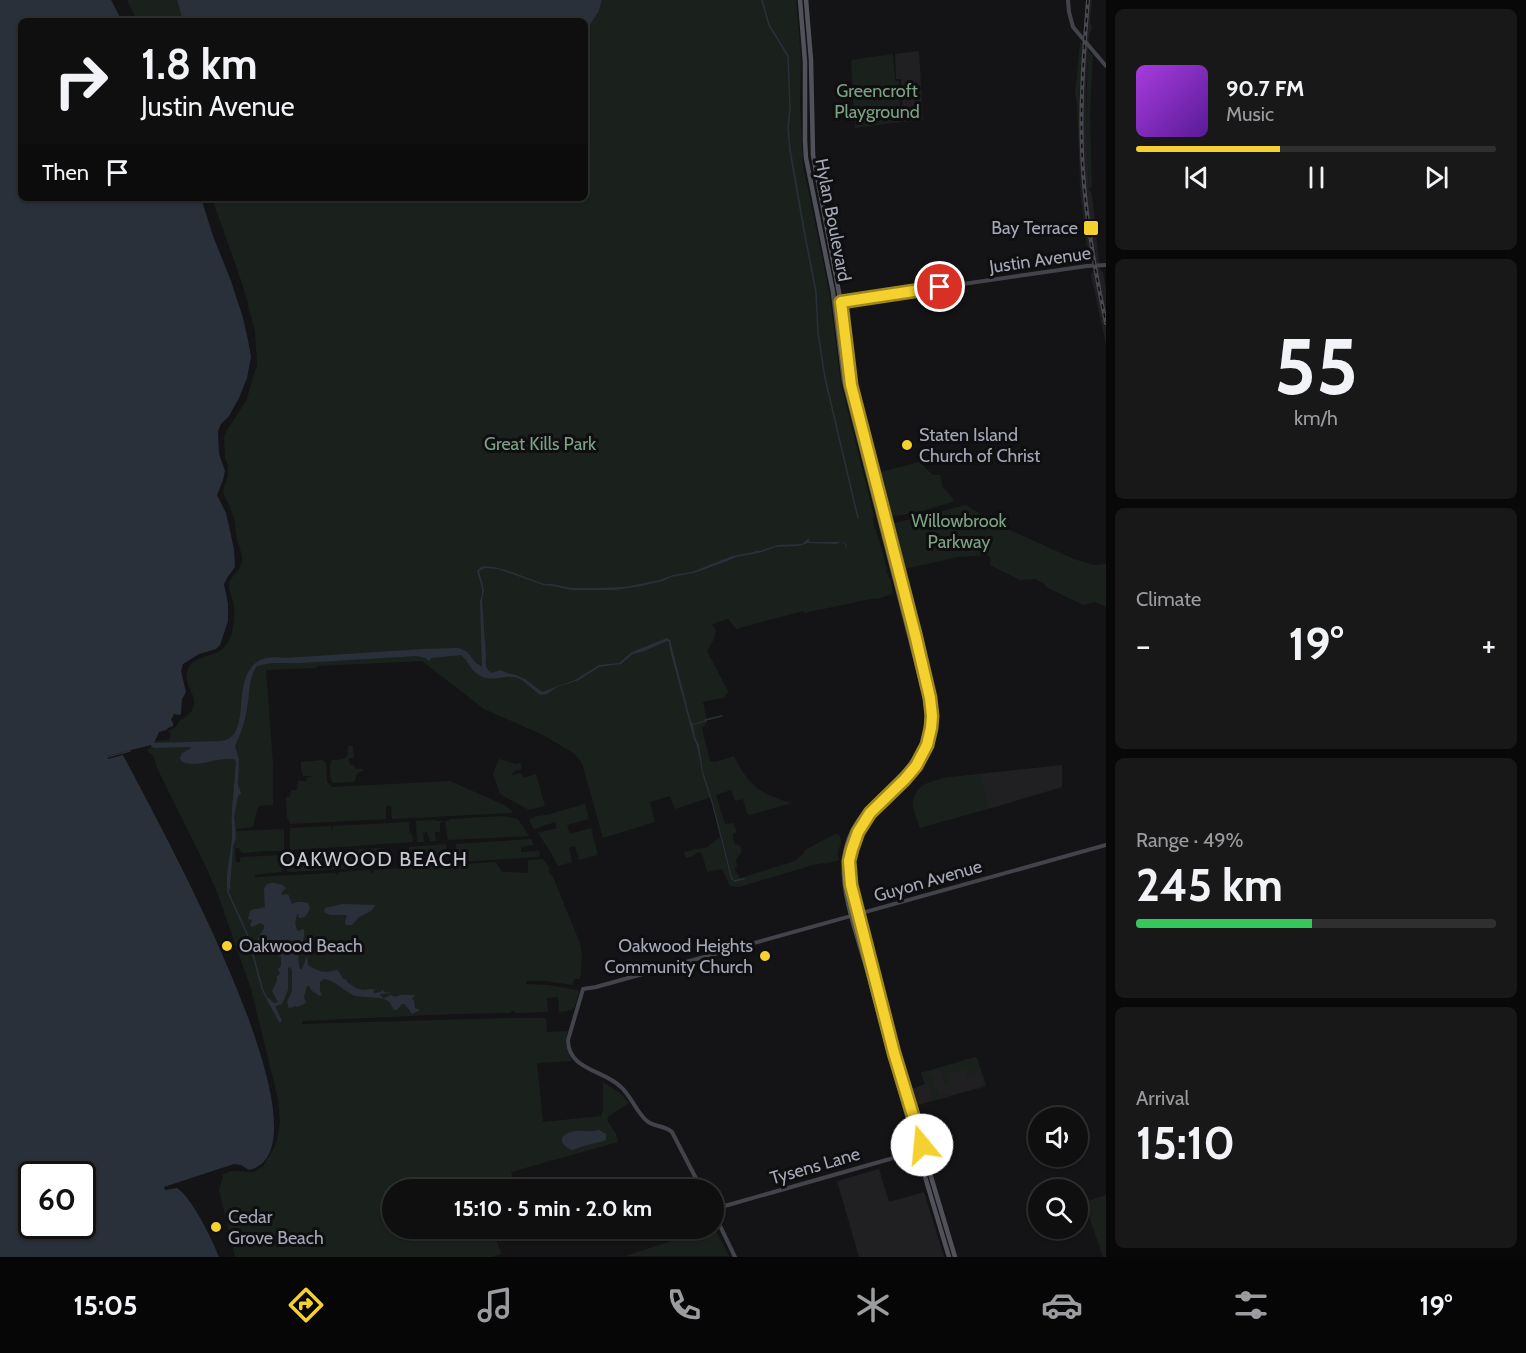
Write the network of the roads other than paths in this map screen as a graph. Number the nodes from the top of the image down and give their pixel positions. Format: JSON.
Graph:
{"nodes":[{"id":1,"x":800,"y":0,"type":"edge"},
{"id":2,"x":806,"y":0,"type":"edge"},
{"id":3,"x":1068,"y":0,"type":"edge"},
{"id":4,"x":1106,"y":66,"type":"edge"},
{"id":5,"x":1106,"y":265,"type":"edge"},
{"id":6,"x":838,"y":303,"type":"junction"},
{"id":7,"x":1106,"y":845,"type":"edge"},
{"id":8,"x":859,"y":914,"type":"junction"},
{"id":9,"x":852,"y":916,"type":"junction"},
{"id":10,"x":923,"y":1150,"type":"junction"},
{"id":11,"x":917,"y":1152,"type":"junction"},
{"id":12,"x":696,"y":1179,"type":"edge"},
{"id":13,"x":724,"y":1208,"type":"edge"},
{"id":14,"x":724,"y":1233,"type":"edge"},
{"id":15,"x":735,"y":1257,"type":"edge"},
{"id":16,"x":949,"y":1257,"type":"edge"},
{"id":17,"x":955,"y":1257,"type":"edge"}],
"edges":[{"from":1,"to":6,"type":"main road","name":"Hylan Boulevard"},
{"from":2,"to":6,"type":"main road","name":"Hylan Boulevard"},
{"from":3,"to":4,"type":"street"},
{"from":5,"to":6,"type":"street","name":"Justin Avenue"},
{"from":6,"to":8,"type":"main road","name":"Hylan Boulevard"},
{"from":6,"to":9,"type":"main road","name":"Hylan Boulevard"},
{"from":7,"to":8,"type":"street","name":"Guyon Avenue"},
{"from":8,"to":9,"type":"street","name":"Guyon Avenue"},
{"from":8,"to":10,"type":"main road","name":"Hylan Boulevard"},
{"from":9,"to":11,"type":"main road","name":"Hylan Boulevard"},
{"from":9,"to":12,"type":"street","name":"Guyon Avenue"},
{"from":10,"to":11,"type":"street","name":"Tysens Lane"},
{"from":10,"to":17,"type":"main road","name":"Hylan Boulevard"},
{"from":11,"to":13,"type":"street","name":"Tysens Lane"},
{"from":11,"to":16,"type":"main road","name":"Hylan Boulevard"},
{"from":14,"to":15,"type":"street"}]}
